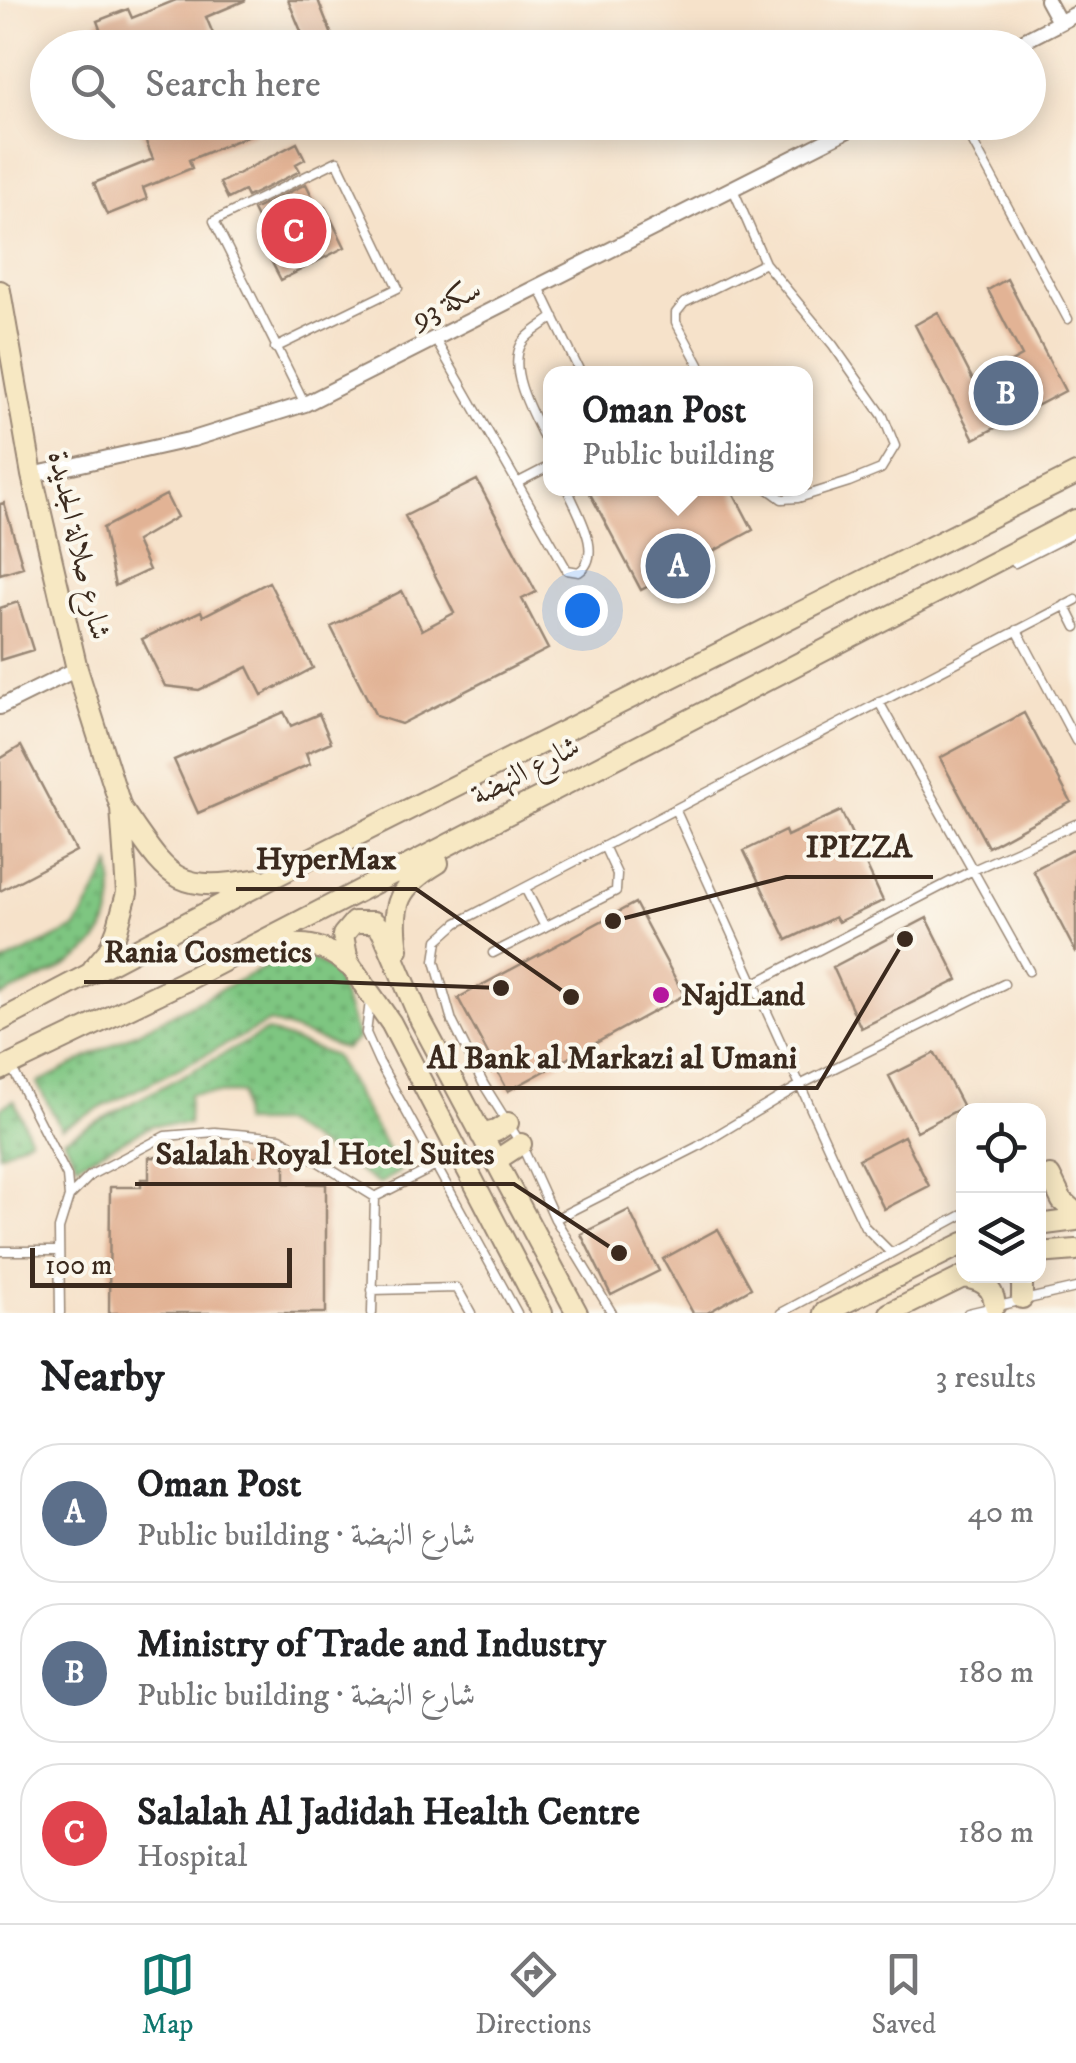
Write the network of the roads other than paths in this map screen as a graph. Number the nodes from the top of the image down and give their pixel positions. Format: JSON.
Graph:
{"nodes":[{"id":1,"x":1048,"y":0,"type":"edge"},
{"id":2,"x":1076,"y":14,"type":"edge"},
{"id":3,"x":1059,"y":22,"type":"junction"},
{"id":4,"x":1044,"y":30,"type":"edge"},
{"id":5,"x":828,"y":140,"type":"edge"},
{"id":6,"x":972,"y":140,"type":"edge"},
{"id":7,"x":733,"y":188,"type":"junction"},
{"id":8,"x":765,"y":263,"type":"junction"},
{"id":9,"x":539,"y":286,"type":"junction"},
{"id":10,"x":0,"y":291,"type":"edge"},
{"id":11,"x":554,"y":318,"type":"junction"},
{"id":12,"x":1068,"y":319,"type":"dead end"},
{"id":13,"x":435,"y":339,"type":"junction"},
{"id":14,"x":275,"y":348,"type":"junction"},
{"id":15,"x":6,"y":361,"type":"edge"},
{"id":16,"x":578,"y":366,"type":"edge"},
{"id":17,"x":700,"y":366,"type":"edge"},
{"id":18,"x":305,"y":404,"type":"junction"},
{"id":19,"x":543,"y":435,"type":"edge"},
{"id":20,"x":543,"y":470,"type":"edge"},
{"id":21,"x":1076,"y":474,"type":"edge"},
{"id":22,"x":32,"y":475,"type":"junction"},
{"id":23,"x":517,"y":483,"type":"junction"},
{"id":24,"x":813,"y":493,"type":"edge"},
{"id":25,"x":570,"y":496,"type":"edge"},
{"id":26,"x":779,"y":496,"type":"edge"},
{"id":27,"x":804,"y":496,"type":"edge"},
{"id":28,"x":1076,"y":520,"type":"edge"},
{"id":29,"x":1076,"y":532,"type":"edge"},
{"id":30,"x":964,"y":578,"type":"junction"},
{"id":31,"x":1076,"y":600,"type":"edge"},
{"id":32,"x":1065,"y":605,"type":"junction"},
{"id":33,"x":1076,"y":627,"type":"edge"},
{"id":34,"x":1018,"y":630,"type":"junction"},
{"id":35,"x":77,"y":669,"type":"junction"},
{"id":36,"x":879,"y":702,"type":"junction"},
{"id":37,"x":0,"y":707,"type":"edge"},
{"id":38,"x":1076,"y":741,"type":"edge"},
{"id":39,"x":121,"y":808,"type":"junction"},
{"id":40,"x":675,"y":809,"type":"junction"},
{"id":41,"x":493,"y":821,"type":"junction"},
{"id":42,"x":1076,"y":824,"type":"edge"},
{"id":43,"x":604,"y":846,"type":"junction"},
{"id":44,"x":972,"y":870,"type":"junction"},
{"id":45,"x":276,"y":876,"type":"junction"},
{"id":46,"x":525,"y":888,"type":"junction"},
{"id":47,"x":545,"y":927,"type":"junction"},
{"id":48,"x":493,"y":953,"type":"dead end"},
{"id":49,"x":353,"y":970,"type":"junction"},
{"id":50,"x":400,"y":971,"type":"junction"},
{"id":51,"x":1029,"y":971,"type":"dead end"},
{"id":52,"x":86,"y":978,"type":"junction"},
{"id":53,"x":184,"y":982,"type":"junction"},
{"id":54,"x":755,"y":982,"type":"junction"},
{"id":55,"x":1004,"y":984,"type":"dead end"},
{"id":56,"x":367,"y":989,"type":"junction"},
{"id":57,"x":0,"y":1021,"type":"edge"},
{"id":58,"x":5,"y":1067,"type":"edge"},
{"id":59,"x":802,"y":1084,"type":"junction"},
{"id":60,"x":508,"y":1122,"type":"junction"},
{"id":61,"x":482,"y":1135,"type":"junction"},
{"id":62,"x":522,"y":1144,"type":"junction"},
{"id":63,"x":495,"y":1160,"type":"junction"},
{"id":64,"x":436,"y":1166,"type":"junction"},
{"id":65,"x":1046,"y":1181,"type":"edge"},
{"id":66,"x":375,"y":1197,"type":"junction"},
{"id":67,"x":69,"y":1198,"type":"junction"},
{"id":68,"x":1076,"y":1216,"type":"edge"},
{"id":69,"x":956,"y":1218,"type":"edge"},
{"id":70,"x":555,"y":1219,"type":"junction"},
{"id":71,"x":1046,"y":1222,"type":"edge"},
{"id":72,"x":956,"y":1247,"type":"edge"},
{"id":73,"x":59,"y":1250,"type":"junction"},
{"id":74,"x":1076,"y":1250,"type":"edge"},
{"id":75,"x":0,"y":1251,"type":"edge"},
{"id":76,"x":891,"y":1253,"type":"junction"},
{"id":77,"x":1046,"y":1253,"type":"edge"},
{"id":78,"x":956,"y":1280,"type":"edge"},
{"id":79,"x":983,"y":1283,"type":"edge"},
{"id":80,"x":1022,"y":1283,"type":"edge"},
{"id":81,"x":1076,"y":1288,"type":"edge"},
{"id":82,"x":372,"y":1290,"type":"junction"},
{"id":83,"x":1022,"y":1298,"type":"junction"},
{"id":84,"x":995,"y":1305,"type":"junction"},
{"id":85,"x":577,"y":1311,"type":"edge"},
{"id":86,"x":60,"y":1313,"type":"edge"},
{"id":87,"x":372,"y":1313,"type":"edge"},
{"id":88,"x":472,"y":1313,"type":"edge"},
{"id":89,"x":517,"y":1313,"type":"edge"},
{"id":90,"x":542,"y":1313,"type":"edge"},
{"id":91,"x":612,"y":1313,"type":"edge"},
{"id":92,"x":781,"y":1313,"type":"edge"},
{"id":93,"x":824,"y":1313,"type":"edge"},
{"id":94,"x":890,"y":1313,"type":"edge"},
{"id":95,"x":968,"y":1313,"type":"edge"}],
"edges":[{"from":1,"to":3,"type":"street"},
{"from":2,"to":3,"type":"street"},
{"from":3,"to":4,"type":"street"},
{"from":5,"to":7,"type":"street","name":"سكة 93"},
{"from":6,"to":12,"type":"lane"},
{"from":7,"to":8,"type":"lane"},
{"from":7,"to":9,"type":"street","name":"سكة 93"},
{"from":8,"to":17,"type":"lane"},
{"from":8,"to":24,"type":"lane"},
{"from":9,"to":11,"type":"lane"},
{"from":9,"to":13,"type":"street","name":"سكة 93"},
{"from":10,"to":15,"type":"street","name":"شارع صلالة الجديدة"},
{"from":11,"to":16,"type":"lane"},
{"from":11,"to":19,"type":"lane"},
{"from":13,"to":18,"type":"street","name":"سكة 93"},
{"from":13,"to":23,"type":"lane"},
{"from":14,"to":14,"type":"lane"},
{"from":14,"to":18,"type":"lane"},
{"from":15,"to":22,"type":"street","name":"شارع صلالة الجديدة"},
{"from":18,"to":22,"type":"street","name":"سكة 93"},
{"from":20,"to":23,"type":"lane"},
{"from":21,"to":45,"type":"street","name":"شارع النهضة"},
{"from":22,"to":35,"type":"street","name":"شارع صلالة الجديدة"},
{"from":23,"to":25,"type":"lane"},
{"from":26,"to":27,"type":"lane"},
{"from":28,"to":30,"type":"street","name":"شارع النهضة"},
{"from":29,"to":30,"type":"lane"},
{"from":30,"to":41,"type":"street","name":"شارع النهضة"},
{"from":31,"to":32,"type":"lane"},
{"from":32,"to":33,"type":"lane"},
{"from":32,"to":34,"type":"lane"},
{"from":34,"to":36,"type":"lane"},
{"from":34,"to":38,"type":"lane"},
{"from":35,"to":37,"type":"street"},
{"from":35,"to":39,"type":"street","name":"شارع صلالة الجديدة"},
{"from":36,"to":40,"type":"lane"},
{"from":36,"to":44,"type":"lane"},
{"from":39,"to":45,"type":"street","name":"شارع صلالة الجديدة"},
{"from":39,"to":52,"type":"street","name":"شارع صلالة الجديدة"},
{"from":40,"to":43,"type":"lane"},
{"from":40,"to":54,"type":"lane"},
{"from":41,"to":50,"type":"street"},
{"from":41,"to":53,"type":"street","name":"شارع النهضة"},
{"from":42,"to":44,"type":"lane"},
{"from":43,"to":46,"type":"lane"},
{"from":43,"to":47,"type":"lane"},
{"from":44,"to":51,"type":"lane"},
{"from":44,"to":54,"type":"lane"},
{"from":45,"to":52,"type":"street","name":"شارع النهضة"},
{"from":46,"to":47,"type":"lane"},
{"from":46,"to":60,"type":"lane"},
{"from":47,"to":48,"type":"lane"},
{"from":49,"to":50,"type":"street"},
{"from":49,"to":53,"type":"street"},
{"from":49,"to":56,"type":"street"},
{"from":50,"to":61,"type":"street"},
{"from":52,"to":57,"type":"street","name":"شارع النهضة"},
{"from":53,"to":58,"type":"street","name":"شارع النهضة"},
{"from":54,"to":59,"type":"lane"},
{"from":55,"to":59,"type":"lane"},
{"from":56,"to":64,"type":"lane"},
{"from":56,"to":90,"type":"street"},
{"from":58,"to":67,"type":"lane"},
{"from":59,"to":70,"type":"lane"},
{"from":59,"to":76,"type":"lane"},
{"from":60,"to":61,"type":"street"},
{"from":60,"to":62,"type":"lane"},
{"from":61,"to":63,"type":"street"},
{"from":62,"to":63,"type":"street"},
{"from":62,"to":70,"type":"lane"},
{"from":63,"to":85,"type":"street"},
{"from":64,"to":66,"type":"lane"},
{"from":64,"to":89,"type":"lane"},
{"from":65,"to":68,"type":"street"},
{"from":66,"to":67,"type":"lane"},
{"from":66,"to":82,"type":"lane"},
{"from":67,"to":73,"type":"lane"},
{"from":68,"to":71,"type":"street"},
{"from":69,"to":76,"type":"lane"},
{"from":70,"to":91,"type":"lane"},
{"from":72,"to":93,"type":"street"},
{"from":73,"to":75,"type":"lane"},
{"from":73,"to":86,"type":"lane"},
{"from":74,"to":77,"type":"street"},
{"from":76,"to":92,"type":"lane"},
{"from":78,"to":94,"type":"street"},
{"from":79,"to":84,"type":"street"},
{"from":80,"to":83,"type":"street"},
{"from":81,"to":83,"type":"lane"},
{"from":82,"to":87,"type":"lane"},
{"from":82,"to":88,"type":"lane"},
{"from":83,"to":84,"type":"lane"},
{"from":84,"to":95,"type":"lane"}]}
